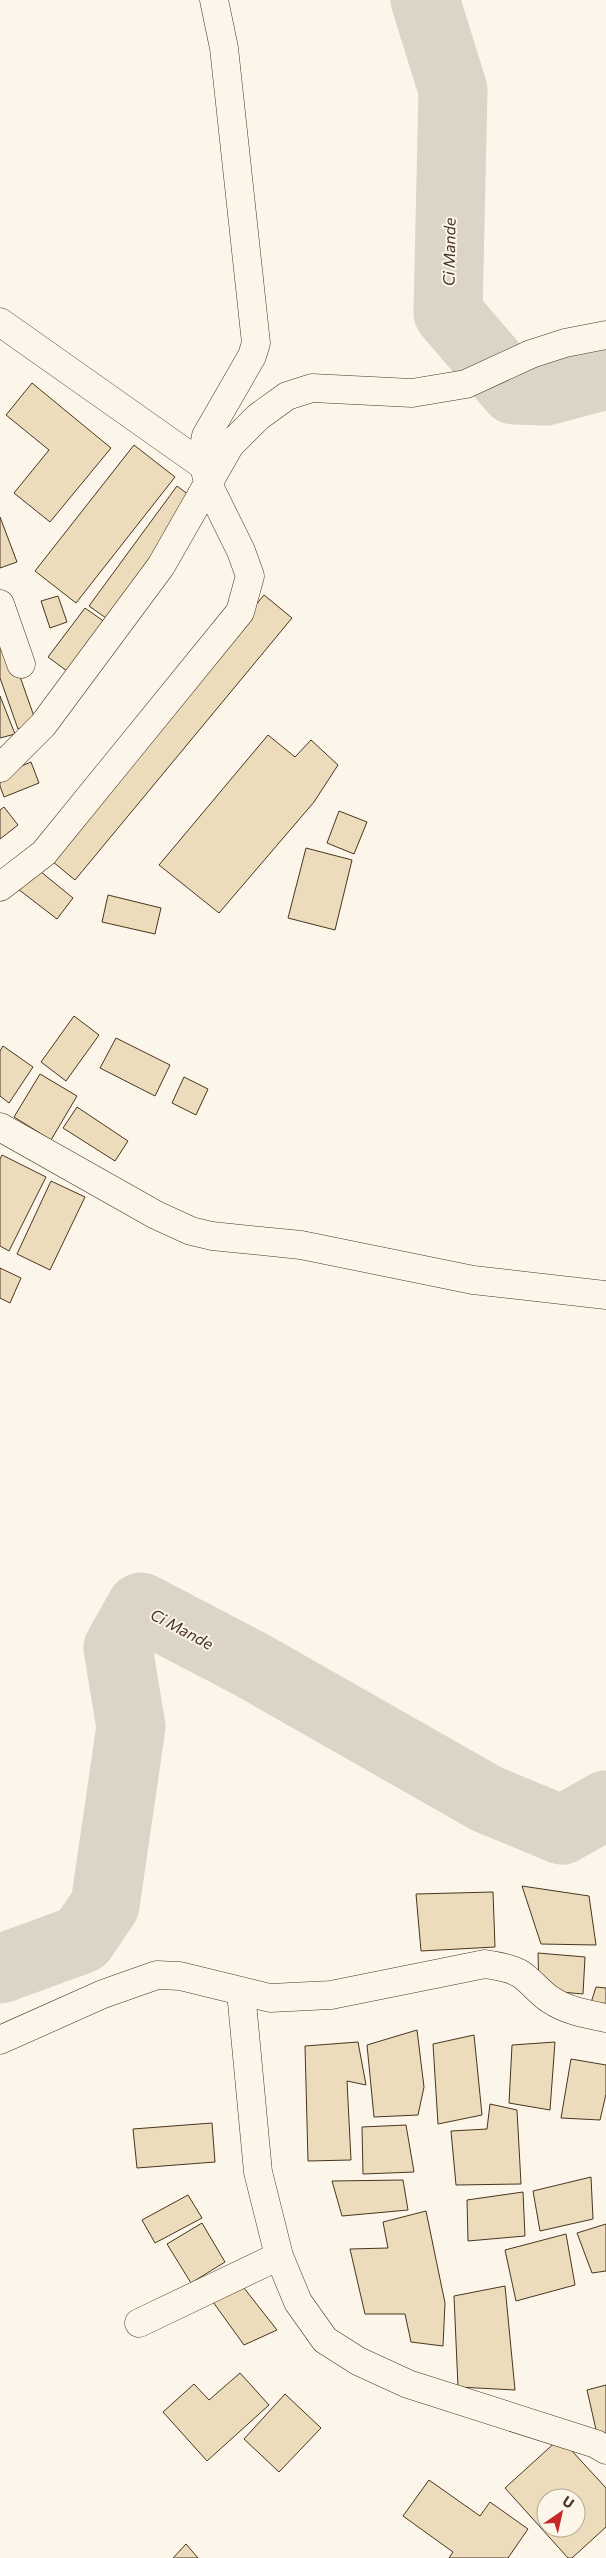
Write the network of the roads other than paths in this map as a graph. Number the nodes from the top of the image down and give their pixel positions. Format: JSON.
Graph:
{"nodes":[{"id":1,"x":214,"y":0,"type":"edge"},
{"id":2,"x":0,"y":322,"type":"edge"},
{"id":3,"x":606,"y":335,"type":"edge"},
{"id":4,"x":206,"y":476,"type":"junction"},
{"id":5,"x":0,"y":604,"type":"edge"},
{"id":6,"x":21,"y":664,"type":"dead end"},
{"id":7,"x":0,"y":768,"type":"edge"},
{"id":8,"x":0,"y":887,"type":"edge"},
{"id":9,"x":0,"y":1127,"type":"edge"},
{"id":10,"x":606,"y":1294,"type":"edge"},
{"id":11,"x":241,"y":1992,"type":"junction"},
{"id":12,"x":606,"y":2018,"type":"edge"},
{"id":13,"x":0,"y":2040,"type":"edge"},
{"id":14,"x":279,"y":2256,"type":"junction"},
{"id":15,"x":139,"y":2323,"type":"dead end"},
{"id":16,"x":606,"y":2450,"type":"edge"}],
"edges":[{"from":1,"to":4,"type":"street"},
{"from":2,"to":4,"type":"street"},
{"from":3,"to":4,"type":"street"},
{"from":4,"to":7,"type":"street"},
{"from":4,"to":8,"type":"street"},
{"from":5,"to":6,"type":"street"},
{"from":9,"to":10,"type":"street"},
{"from":11,"to":12,"type":"street"},
{"from":11,"to":13,"type":"street"},
{"from":11,"to":14,"type":"street"},
{"from":14,"to":15,"type":"street"},
{"from":14,"to":16,"type":"street"}]}
